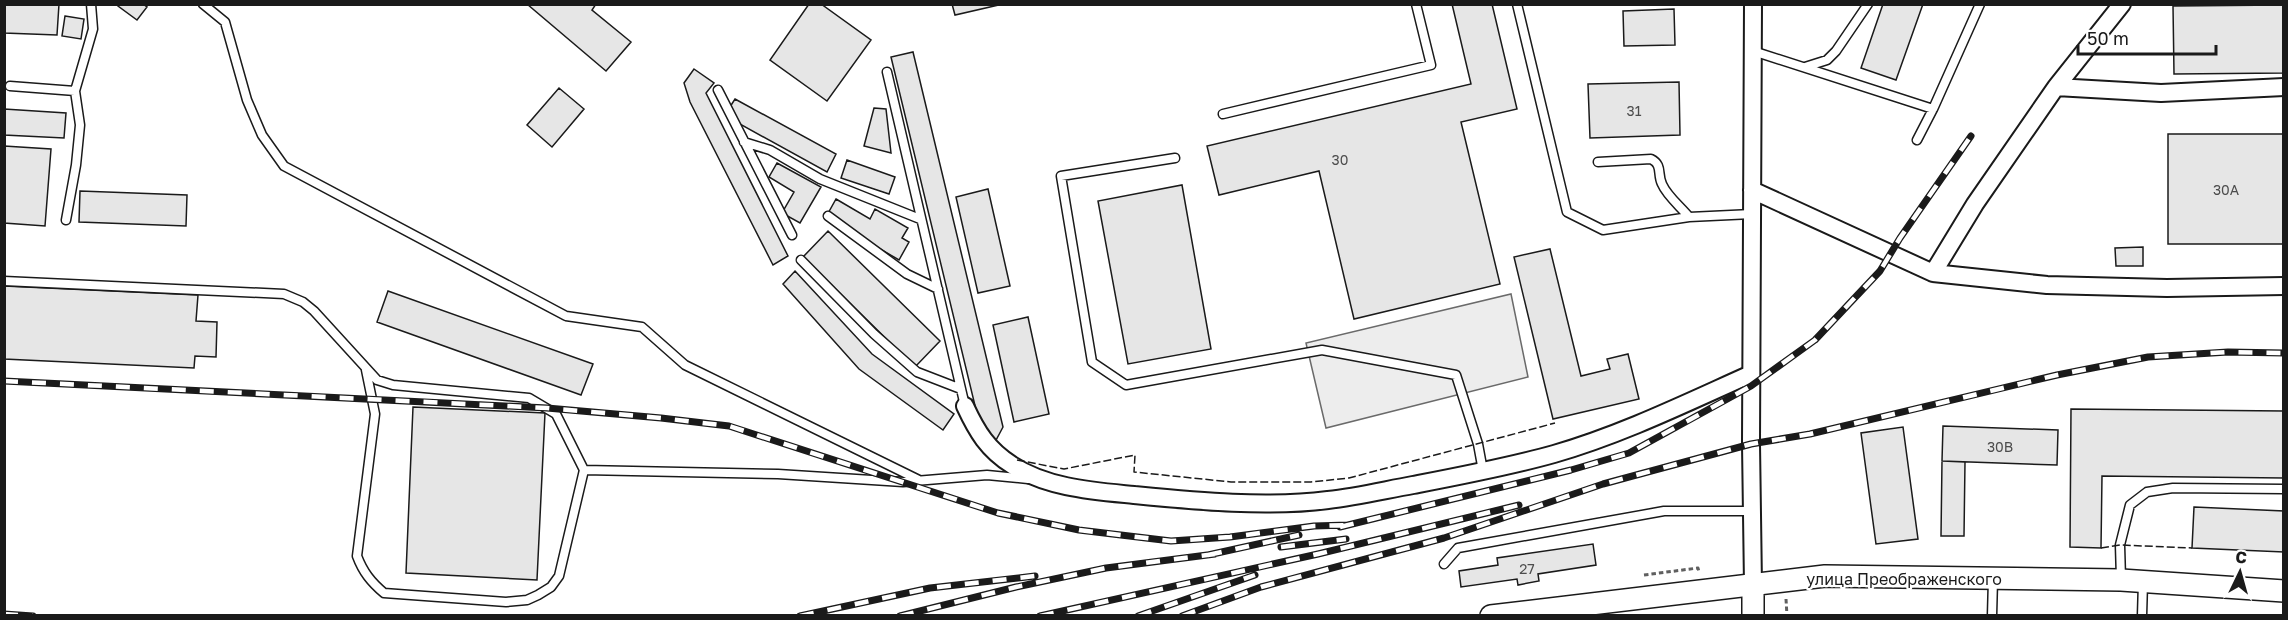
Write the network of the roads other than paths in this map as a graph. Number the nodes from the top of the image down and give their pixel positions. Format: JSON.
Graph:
{"nodes":[{"id":1,"x":91,"y":4,"type":"edge"},
{"id":2,"x":203,"y":4,"type":"edge"},
{"id":3,"x":1416,"y":4,"type":"edge"},
{"id":4,"x":1517,"y":4,"type":"edge"},
{"id":5,"x":1753,"y":4,"type":"edge"},
{"id":6,"x":1868,"y":4,"type":"edge"},
{"id":7,"x":1980,"y":4,"type":"edge"},
{"id":8,"x":2122,"y":4,"type":"edge"},
{"id":9,"x":1753,"y":51,"type":"junction"},
{"id":10,"x":1803,"y":67,"type":"junction"},
{"id":11,"x":887,"y":72,"type":"dead end"},
{"id":12,"x":10,"y":86,"type":"dead end"},
{"id":13,"x":2056,"y":87,"type":"junction"},
{"id":14,"x":2283,"y":87,"type":"edge"},
{"id":15,"x":718,"y":90,"type":"dead end"},
{"id":16,"x":75,"y":91,"type":"junction"},
{"id":17,"x":1933,"y":109,"type":"junction"},
{"id":18,"x":1223,"y":114,"type":"dead end"},
{"id":19,"x":1917,"y":140,"type":"dead end"},
{"id":20,"x":744,"y":142,"type":"junction"},
{"id":21,"x":1174,"y":158,"type":"dead end"},
{"id":22,"x":1598,"y":162,"type":"dead end"},
{"id":23,"x":1752,"y":190,"type":"junction"},
{"id":24,"x":1752,"y":214,"type":"junction"},
{"id":25,"x":828,"y":216,"type":"dead end"},
{"id":26,"x":1689,"y":217,"type":"junction"},
{"id":27,"x":920,"y":219,"type":"junction"},
{"id":28,"x":66,"y":220,"type":"dead end"},
{"id":29,"x":792,"y":235,"type":"dead end"},
{"id":30,"x":801,"y":260,"type":"dead end"},
{"id":31,"x":1933,"y":273,"type":"junction"},
{"id":32,"x":4,"y":281,"type":"edge"},
{"id":33,"x":2283,"y":286,"type":"edge"},
{"id":34,"x":938,"y":289,"type":"junction"},
{"id":35,"x":365,"y":368,"type":"junction"},
{"id":36,"x":1751,"y":374,"type":"junction"},
{"id":37,"x":961,"y":389,"type":"junction"},
{"id":38,"x":965,"y":406,"type":"joint"},
{"id":39,"x":584,"y":470,"type":"junction"},
{"id":40,"x":1483,"y":471,"type":"junction"},
{"id":41,"x":1041,"y":480,"type":"junction"},
{"id":42,"x":919,"y":481,"type":"junction"},
{"id":43,"x":2283,"y":489,"type":"edge"},
{"id":44,"x":1751,"y":511,"type":"junction"},
{"id":45,"x":1444,"y":564,"type":"dead end"},
{"id":46,"x":1993,"y":578,"type":"junction"},
{"id":47,"x":2121,"y":580,"type":"junction"},
{"id":48,"x":2144,"y":582,"type":"junction"},
{"id":49,"x":1753,"y":585,"type":"junction"},
{"id":50,"x":2283,"y":591,"type":"edge"},
{"id":51,"x":1491,"y":615,"type":"edge"},
{"id":52,"x":1753,"y":615,"type":"edge"},
{"id":53,"x":1992,"y":615,"type":"edge"},
{"id":54,"x":2142,"y":615,"type":"edge"}],
"edges":[{"from":1,"to":16,"type":"lane"},
{"from":2,"to":42,"type":"lane"},
{"from":3,"to":18,"type":"lane"},
{"from":4,"to":26,"type":"lane"},
{"from":5,"to":9,"type":"street"},
{"from":6,"to":10,"type":"lane"},
{"from":7,"to":17,"type":"lane"},
{"from":8,"to":13,"type":"street"},
{"from":9,"to":10,"type":"lane"},
{"from":9,"to":23,"type":"street"},
{"from":10,"to":17,"type":"lane"},
{"from":11,"to":27,"type":"lane"},
{"from":12,"to":16,"type":"lane"},
{"from":13,"to":14,"type":"street"},
{"from":13,"to":31,"type":"street"},
{"from":15,"to":20,"type":"lane"},
{"from":16,"to":28,"type":"lane"},
{"from":17,"to":19,"type":"lane"},
{"from":20,"to":27,"type":"lane"},
{"from":20,"to":29,"type":"lane"},
{"from":21,"to":40,"type":"lane"},
{"from":22,"to":26,"type":"lane"},
{"from":23,"to":24,"type":"street"},
{"from":23,"to":31,"type":"street"},
{"from":24,"to":26,"type":"lane"},
{"from":24,"to":36,"type":"street"},
{"from":25,"to":34,"type":"lane"},
{"from":27,"to":34,"type":"lane"},
{"from":30,"to":37,"type":"lane"},
{"from":31,"to":33,"type":"street"},
{"from":32,"to":35,"type":"lane"},
{"from":34,"to":37,"type":"lane"},
{"from":35,"to":39,"type":"lane"},
{"from":35,"to":39,"type":"lane"},
{"from":36,"to":40,"type":"street"},
{"from":36,"to":44,"type":"street"},
{"from":37,"to":38,"type":"lane"},
{"from":38,"to":41,"type":"street"},
{"from":39,"to":42,"type":"lane"},
{"from":40,"to":41,"type":"street"},
{"from":41,"to":42,"type":"lane"},
{"from":43,"to":47,"type":"lane"},
{"from":44,"to":45,"type":"lane"},
{"from":44,"to":49,"type":"street"},
{"from":46,"to":47,"type":"street","name":"улица Преображенского"},
{"from":46,"to":49,"type":"street","name":"улица Преображенского"},
{"from":46,"to":53,"type":"lane"},
{"from":47,"to":48,"type":"street","name":"улица Преображенского"},
{"from":48,"to":50,"type":"street","name":"улица Преображенского"},
{"from":48,"to":54,"type":"lane"},
{"from":49,"to":51,"type":"street","name":"улица Преображенского"},
{"from":49,"to":52,"type":"street"}]}
